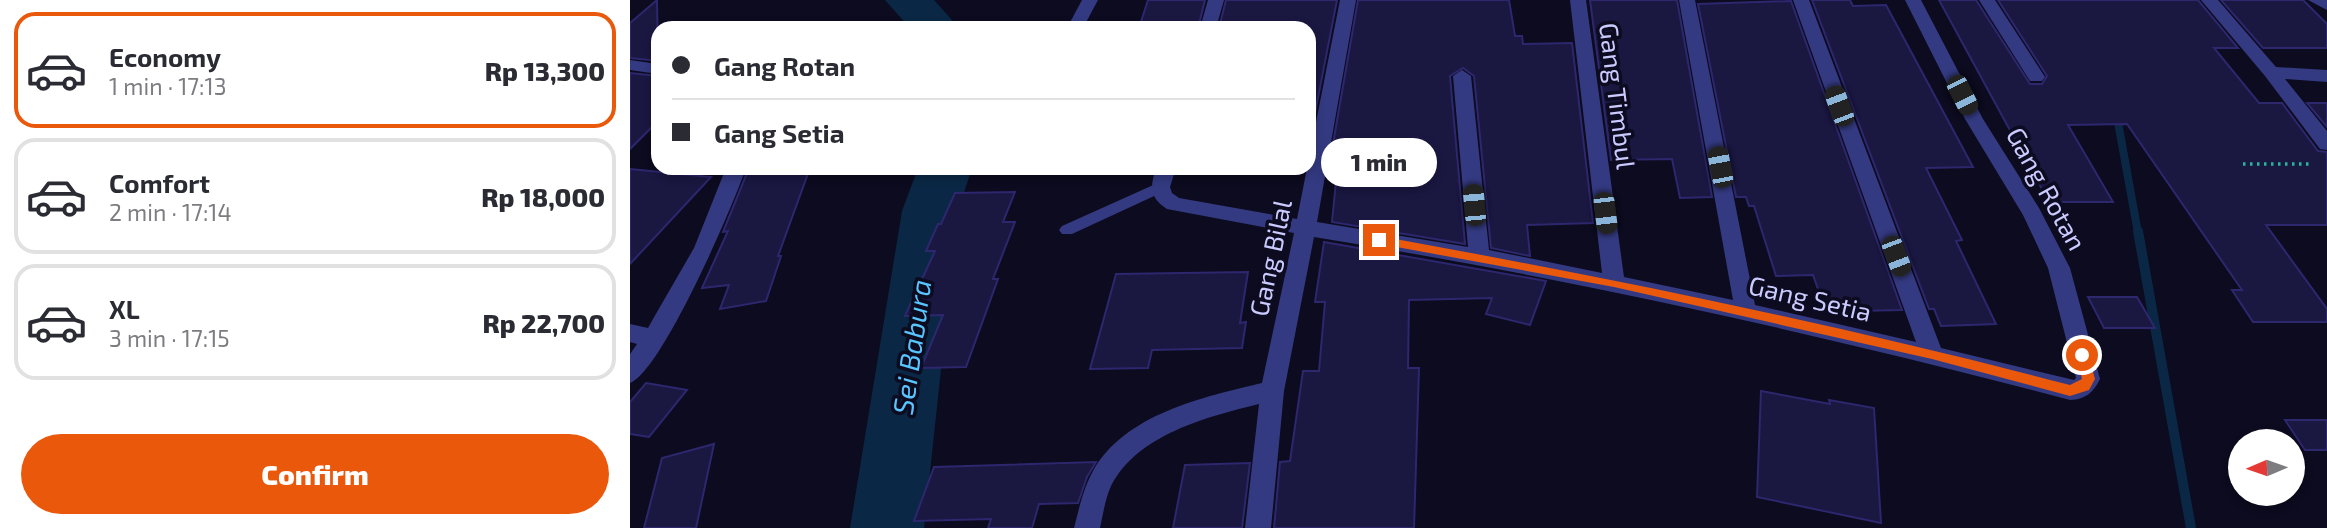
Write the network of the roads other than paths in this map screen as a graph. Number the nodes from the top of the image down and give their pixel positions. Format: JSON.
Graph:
{"nodes":[{"id":1,"x":1090,"y":0,"type":"edge"},
{"id":2,"x":1216,"y":0,"type":"edge"},
{"id":3,"x":1348,"y":0,"type":"edge"},
{"id":4,"x":1578,"y":0,"type":"edge"},
{"id":5,"x":1687,"y":0,"type":"edge"},
{"id":6,"x":1801,"y":0,"type":"edge"},
{"id":7,"x":1913,"y":0,"type":"edge"},
{"id":8,"x":1987,"y":0,"type":"edge"},
{"id":9,"x":2209,"y":0,"type":"edge"},
{"id":10,"x":2316,"y":0,"type":"edge"},
{"id":11,"x":2327,"y":5,"type":"edge"},
{"id":12,"x":1079,"y":21,"type":"edge"},
{"id":13,"x":1210,"y":21,"type":"edge"},
{"id":14,"x":630,"y":65,"type":"edge"},
{"id":15,"x":651,"y":68,"type":"edge"},
{"id":16,"x":2271,"y":72,"type":"junction"},
{"id":17,"x":1462,"y":76,"type":"dead end"},
{"id":18,"x":2327,"y":76,"type":"edge"},
{"id":19,"x":2036,"y":77,"type":"dead end"},
{"id":20,"x":2327,"y":144,"type":"edge"},
{"id":21,"x":1316,"y":172,"type":"edge"},
{"id":22,"x":734,"y":175,"type":"edge"},
{"id":23,"x":1315,"y":175,"type":"edge"},
{"id":24,"x":1163,"y":178,"type":"edge"},
{"id":25,"x":1306,"y":226,"type":"junction"},
{"id":26,"x":1067,"y":230,"type":"dead end"},
{"id":27,"x":1479,"y":257,"type":"junction"},
{"id":28,"x":1614,"y":283,"type":"junction"},
{"id":29,"x":1746,"y":313,"type":"junction"},
{"id":30,"x":630,"y":333,"type":"edge"},
{"id":31,"x":654,"y":338,"type":"junction"},
{"id":32,"x":1932,"y":354,"type":"junction"},
{"id":33,"x":630,"y":373,"type":"edge"},
{"id":34,"x":1272,"y":391,"type":"junction"},
{"id":35,"x":1087,"y":528,"type":"edge"},
{"id":36,"x":1258,"y":528,"type":"edge"}],
"edges":[{"from":1,"to":12,"type":"street"},
{"from":2,"to":13,"type":"street"},
{"from":3,"to":21,"type":"street","name":"Gang Bilal"},
{"from":4,"to":28,"type":"street","name":"Gang Timbul"},
{"from":5,"to":29,"type":"street"},
{"from":6,"to":32,"type":"street","name":"Gang Setia"},
{"from":7,"to":32,"type":"street","name":"Gang Rotan"},
{"from":8,"to":19,"type":"street"},
{"from":9,"to":16,"type":"street"},
{"from":10,"to":11,"type":"street"},
{"from":14,"to":15,"type":"street"},
{"from":16,"to":18,"type":"street"},
{"from":16,"to":20,"type":"street"},
{"from":17,"to":27,"type":"street"},
{"from":22,"to":31,"type":"street"},
{"from":23,"to":25,"type":"street","name":"Gang Bilal"},
{"from":24,"to":25,"type":"street","name":"Gang Setia"},
{"from":24,"to":26,"type":"lane"},
{"from":25,"to":27,"type":"street","name":"Gang Setia"},
{"from":25,"to":34,"type":"street","name":"Gang Bilal"},
{"from":27,"to":28,"type":"street","name":"Gang Setia"},
{"from":28,"to":29,"type":"street","name":"Gang Setia"},
{"from":29,"to":32,"type":"street","name":"Gang Setia"},
{"from":30,"to":31,"type":"street"},
{"from":31,"to":33,"type":"street"},
{"from":34,"to":35,"type":"street"},
{"from":34,"to":36,"type":"street","name":"Gang Bilal"}]}
